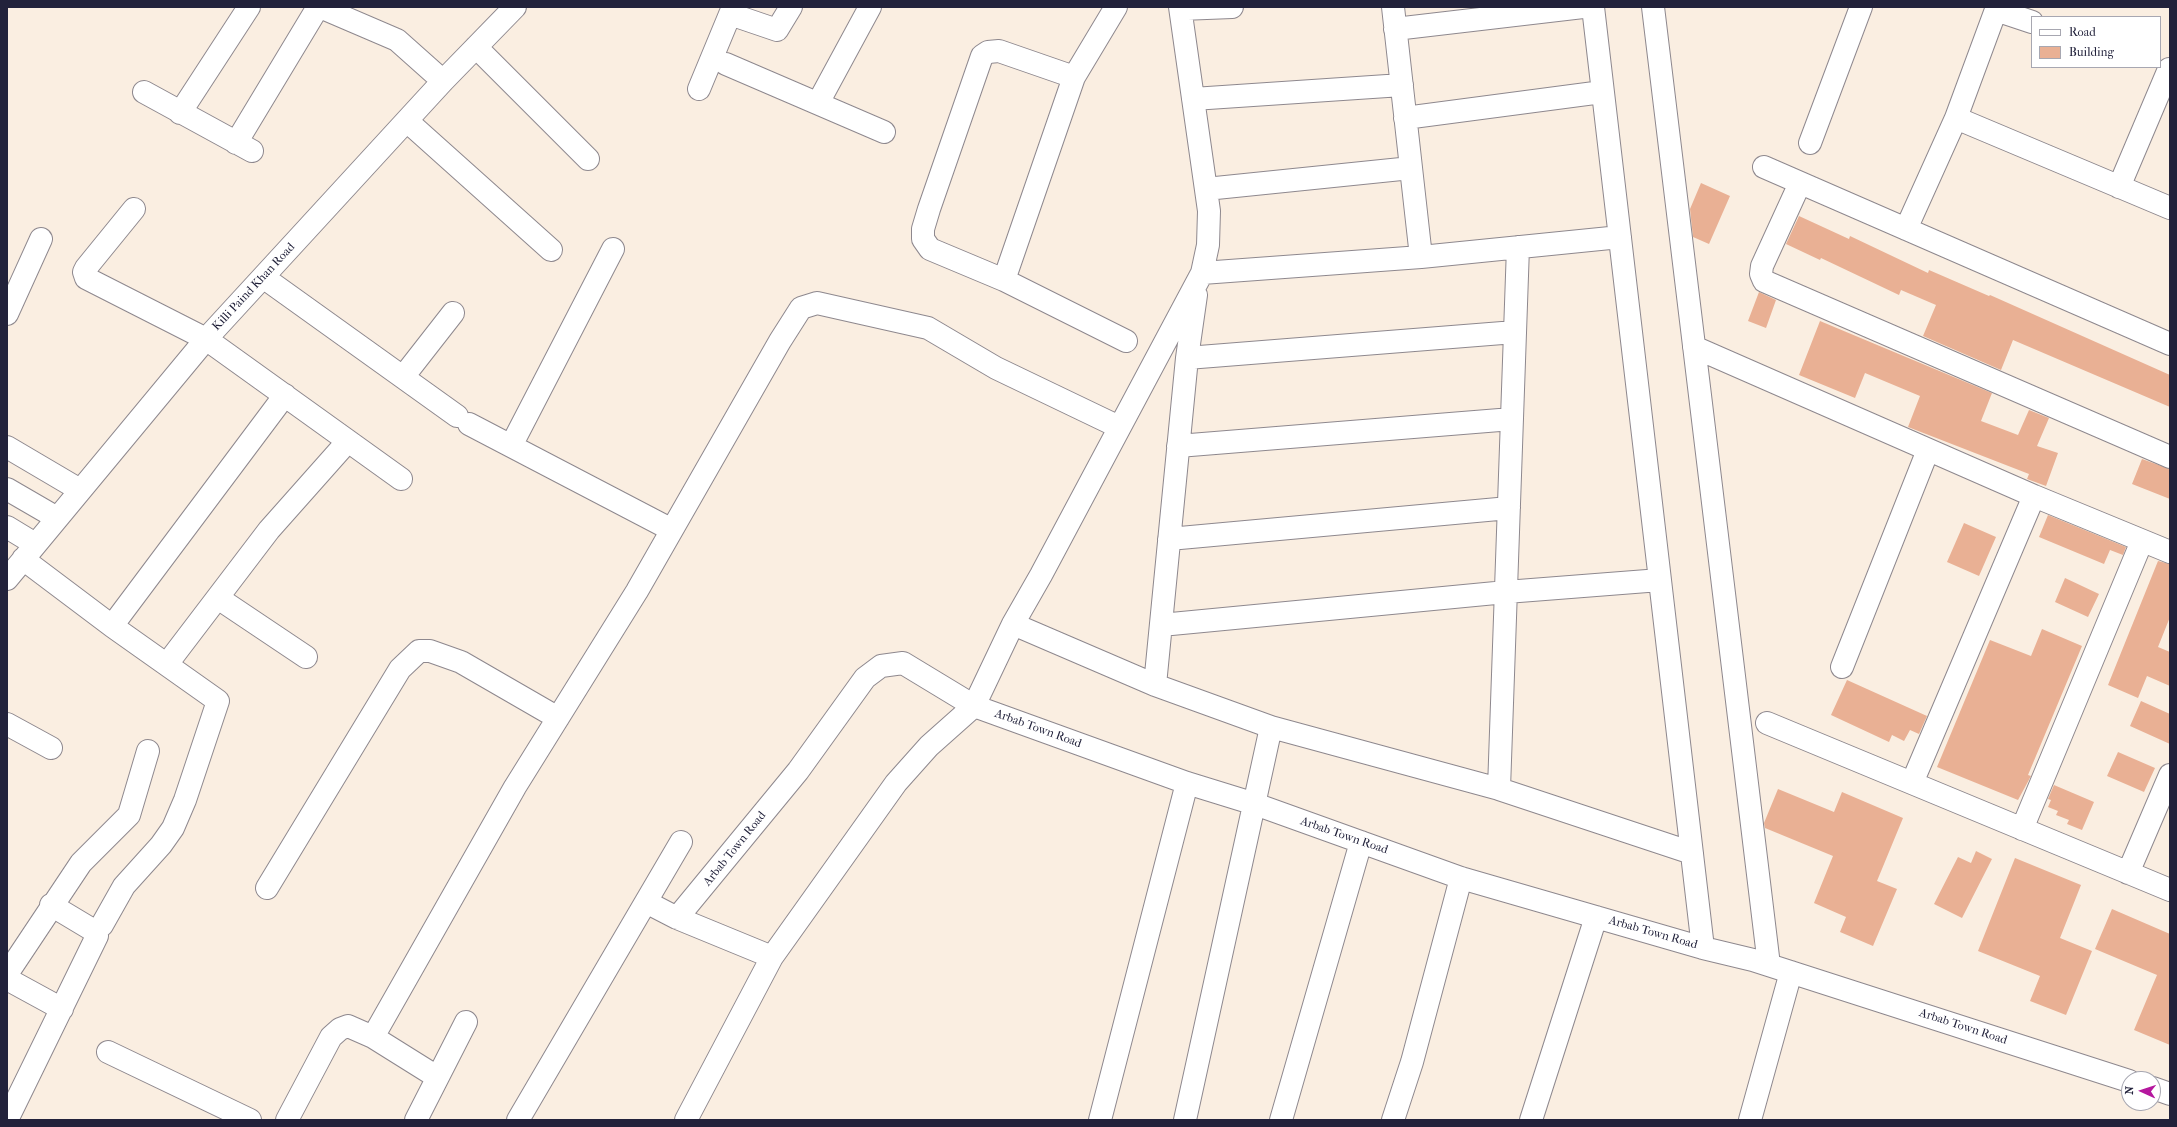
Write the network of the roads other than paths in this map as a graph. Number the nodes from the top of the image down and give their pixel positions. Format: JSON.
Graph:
{"nodes":[{"id":1,"x":249,"y":7,"type":"edge"},
{"id":2,"x":319,"y":7,"type":"edge"},
{"id":3,"x":515,"y":7,"type":"edge"},
{"id":4,"x":791,"y":7,"type":"edge"},
{"id":5,"x":870,"y":7,"type":"edge"},
{"id":6,"x":1116,"y":7,"type":"edge"},
{"id":7,"x":1232,"y":7,"type":"edge"},
{"id":8,"x":1393,"y":7,"type":"edge"},
{"id":9,"x":1583,"y":7,"type":"edge"},
{"id":10,"x":1593,"y":7,"type":"edge"},
{"id":11,"x":1653,"y":7,"type":"edge"},
{"id":12,"x":1861,"y":7,"type":"edge"},
{"id":13,"x":1181,"y":8,"type":"edge"},
{"id":14,"x":1996,"y":8,"type":"edge"},
{"id":15,"x":731,"y":10,"type":"edge"},
{"id":16,"x":2031,"y":22,"type":"edge"},
{"id":17,"x":1395,"y":29,"type":"junction"},
{"id":18,"x":476,"y":47,"type":"junction"},
{"id":19,"x":726,"y":64,"type":"dead end"},
{"id":20,"x":2166,"y":68,"type":"edge"},
{"id":21,"x":1074,"y":77,"type":"junction"},
{"id":22,"x":443,"y":81,"type":"junction"},
{"id":23,"x":1402,"y":85,"type":"junction"},
{"id":24,"x":699,"y":89,"type":"dead end"},
{"id":25,"x":144,"y":92,"type":"dead end"},
{"id":26,"x":1602,"y":92,"type":"junction"},
{"id":27,"x":1193,"y":99,"type":"junction"},
{"id":28,"x":818,"y":103,"type":"junction"},
{"id":29,"x":180,"y":113,"type":"junction"},
{"id":30,"x":1405,"y":118,"type":"junction"},
{"id":31,"x":1956,"y":118,"type":"junction"},
{"id":32,"x":407,"y":120,"type":"junction"},
{"id":33,"x":884,"y":132,"type":"dead end"},
{"id":34,"x":1810,"y":143,"type":"dead end"},
{"id":35,"x":588,"y":159,"type":"dead end"},
{"id":36,"x":1764,"y":167,"type":"dead end"},
{"id":37,"x":1411,"y":168,"type":"junction"},
{"id":38,"x":1800,"y":183,"type":"junction"},
{"id":39,"x":2119,"y":187,"type":"junction"},
{"id":40,"x":1206,"y":188,"type":"junction"},
{"id":41,"x":2170,"y":208,"type":"edge"},
{"id":42,"x":134,"y":209,"type":"dead end"},
{"id":43,"x":1906,"y":229,"type":"junction"},
{"id":44,"x":1620,"y":237,"type":"junction"},
{"id":45,"x":41,"y":239,"type":"dead end"},
{"id":46,"x":1518,"y":247,"type":"junction"},
{"id":47,"x":613,"y":249,"type":"dead end"},
{"id":48,"x":551,"y":250,"type":"dead end"},
{"id":49,"x":1421,"y":257,"type":"junction"},
{"id":50,"x":1200,"y":276,"type":"junction"},
{"id":51,"x":263,"y":277,"type":"junction"},
{"id":52,"x":1004,"y":280,"type":"junction"},
{"id":53,"x":453,"y":313,"type":"dead end"},
{"id":54,"x":7,"y":314,"type":"edge"},
{"id":55,"x":1515,"y":332,"type":"junction"},
{"id":56,"x":206,"y":339,"type":"junction"},
{"id":57,"x":1126,"y":341,"type":"dead end"},
{"id":58,"x":2170,"y":344,"type":"edge"},
{"id":59,"x":1694,"y":347,"type":"junction"},
{"id":60,"x":1187,"y":358,"type":"junction"},
{"id":61,"x":403,"y":377,"type":"junction"},
{"id":62,"x":285,"y":395,"type":"junction"},
{"id":63,"x":1512,"y":419,"type":"junction"},
{"id":64,"x":1119,"y":427,"type":"junction"},
{"id":65,"x":348,"y":441,"type":"junction"},
{"id":66,"x":512,"y":446,"type":"junction"},
{"id":67,"x":1178,"y":446,"type":"junction"},
{"id":68,"x":7,"y":447,"type":"edge"},
{"id":69,"x":1928,"y":450,"type":"junction"},
{"id":70,"x":2170,"y":457,"type":"edge"},
{"id":71,"x":401,"y":479,"type":"dead end"},
{"id":72,"x":7,"y":489,"type":"edge"},
{"id":73,"x":80,"y":490,"type":"junction"},
{"id":74,"x":2034,"y":496,"type":"junction"},
{"id":75,"x":1509,"y":508,"type":"junction"},
{"id":76,"x":57,"y":518,"type":"junction"},
{"id":77,"x":7,"y":527,"type":"edge"},
{"id":78,"x":672,"y":530,"type":"junction"},
{"id":79,"x":1169,"y":539,"type":"junction"},
{"id":80,"x":2142,"y":541,"type":"junction"},
{"id":81,"x":29,"y":552,"type":"junction"},
{"id":82,"x":2170,"y":552,"type":"edge"},
{"id":83,"x":7,"y":579,"type":"edge"},
{"id":84,"x":1660,"y":580,"type":"junction"},
{"id":85,"x":1506,"y":592,"type":"junction"},
{"id":86,"x":218,"y":598,"type":"junction"},
{"id":87,"x":1013,"y":624,"type":"junction"},
{"id":88,"x":1161,"y":625,"type":"junction"},
{"id":89,"x":112,"y":626,"type":"junction"},
{"id":90,"x":306,"y":657,"type":"dead end"},
{"id":91,"x":167,"y":664,"type":"junction"},
{"id":92,"x":1842,"y":667,"type":"dead end"},
{"id":93,"x":1155,"y":685,"type":"junction"},
{"id":94,"x":974,"y":706,"type":"junction"},
{"id":95,"x":558,"y":718,"type":"junction"},
{"id":96,"x":7,"y":724,"type":"edge"},
{"id":97,"x":1767,"y":724,"type":"dead end"},
{"id":98,"x":1271,"y":727,"type":"junction"},
{"id":99,"x":51,"y":748,"type":"dead end"},
{"id":100,"x":148,"y":751,"type":"dead end"},
{"id":101,"x":2170,"y":775,"type":"edge"},
{"id":102,"x":1188,"y":783,"type":"junction"},
{"id":103,"x":1912,"y":783,"type":"junction"},
{"id":104,"x":1499,"y":789,"type":"junction"},
{"id":105,"x":1255,"y":804,"type":"junction"},
{"id":106,"x":2022,"y":829,"type":"junction"},
{"id":107,"x":681,"y":842,"type":"dead end"},
{"id":108,"x":1361,"y":842,"type":"junction"},
{"id":109,"x":1692,"y":853,"type":"junction"},
{"id":110,"x":2128,"y":873,"type":"junction"},
{"id":111,"x":1461,"y":878,"type":"junction"},
{"id":112,"x":267,"y":888,"type":"dead end"},
{"id":113,"x":2170,"y":890,"type":"edge"},
{"id":114,"x":646,"y":902,"type":"junction"},
{"id":115,"x":51,"y":905,"type":"junction"},
{"id":116,"x":1596,"y":917,"type":"junction"},
{"id":117,"x":677,"y":918,"type":"junction"},
{"id":118,"x":102,"y":926,"type":"dead end"},
{"id":119,"x":1703,"y":948,"type":"junction"},
{"id":120,"x":772,"y":957,"type":"junction"},
{"id":121,"x":1769,"y":965,"type":"junction"},
{"id":122,"x":1791,"y":972,"type":"junction"},
{"id":123,"x":7,"y":974,"type":"edge"},
{"id":124,"x":7,"y":979,"type":"edge"},
{"id":125,"x":62,"y":1009,"type":"junction"},
{"id":126,"x":466,"y":1022,"type":"dead end"},
{"id":127,"x":373,"y":1037,"type":"junction"},
{"id":128,"x":108,"y":1052,"type":"dead end"},
{"id":129,"x":437,"y":1076,"type":"junction"},
{"id":130,"x":2121,"y":1078,"type":"edge"},
{"id":131,"x":7,"y":1120,"type":"edge"},
{"id":132,"x":250,"y":1120,"type":"edge"},
{"id":133,"x":287,"y":1120,"type":"edge"},
{"id":134,"x":416,"y":1120,"type":"edge"},
{"id":135,"x":518,"y":1120,"type":"edge"},
{"id":136,"x":686,"y":1120,"type":"edge"},
{"id":137,"x":1100,"y":1120,"type":"edge"},
{"id":138,"x":1185,"y":1120,"type":"edge"},
{"id":139,"x":1280,"y":1120,"type":"edge"},
{"id":140,"x":1394,"y":1120,"type":"edge"},
{"id":141,"x":1532,"y":1120,"type":"edge"},
{"id":142,"x":1750,"y":1120,"type":"edge"}],
"edges":[{"from":1,"to":29,"type":"street"},
{"from":2,"to":22,"type":"street"},
{"from":2,"to":29,"type":"street"},
{"from":3,"to":18,"type":"street","name":"Killi Paind Khan Road"},
{"from":4,"to":15,"type":"street"},
{"from":5,"to":28,"type":"street"},
{"from":6,"to":21,"type":"street"},
{"from":7,"to":13,"type":"street"},
{"from":8,"to":17,"type":"street"},
{"from":9,"to":17,"type":"street"},
{"from":10,"to":26,"type":"street"},
{"from":11,"to":59,"type":"street"},
{"from":12,"to":34,"type":"street"},
{"from":13,"to":27,"type":"street"},
{"from":14,"to":16,"type":"street"},
{"from":14,"to":31,"type":"street"},
{"from":15,"to":24,"type":"street"},
{"from":17,"to":23,"type":"street"},
{"from":18,"to":22,"type":"street","name":"Killi Paind Khan Road"},
{"from":18,"to":35,"type":"street"},
{"from":19,"to":28,"type":"street"},
{"from":20,"to":39,"type":"street"},
{"from":21,"to":52,"type":"street"},
{"from":21,"to":52,"type":"street"},
{"from":22,"to":32,"type":"street","name":"Killi Paind Khan Road"},
{"from":23,"to":27,"type":"street"},
{"from":23,"to":30,"type":"street"},
{"from":25,"to":29,"type":"street"},
{"from":26,"to":30,"type":"street"},
{"from":26,"to":44,"type":"street"},
{"from":27,"to":40,"type":"street"},
{"from":28,"to":33,"type":"street"},
{"from":30,"to":37,"type":"street"},
{"from":31,"to":39,"type":"street"},
{"from":31,"to":43,"type":"street"},
{"from":32,"to":48,"type":"street"},
{"from":32,"to":51,"type":"street","name":"Killi Paind Khan Road"},
{"from":36,"to":38,"type":"street"},
{"from":37,"to":40,"type":"street"},
{"from":37,"to":49,"type":"street"},
{"from":38,"to":43,"type":"street"},
{"from":38,"to":70,"type":"street"},
{"from":39,"to":41,"type":"street"},
{"from":40,"to":50,"type":"street"},
{"from":42,"to":56,"type":"street"},
{"from":43,"to":58,"type":"street"},
{"from":44,"to":46,"type":"street"},
{"from":44,"to":84,"type":"street"},
{"from":45,"to":54,"type":"street"},
{"from":46,"to":49,"type":"street"},
{"from":46,"to":55,"type":"street"},
{"from":47,"to":66,"type":"street"},
{"from":49,"to":50,"type":"street"},
{"from":50,"to":60,"type":"street"},
{"from":50,"to":64,"type":"street"},
{"from":51,"to":56,"type":"street","name":"Killi Paind Khan Road"},
{"from":51,"to":61,"type":"street"},
{"from":52,"to":57,"type":"street"},
{"from":53,"to":61,"type":"street"},
{"from":55,"to":60,"type":"street"},
{"from":55,"to":63,"type":"street"},
{"from":56,"to":62,"type":"street"},
{"from":56,"to":73,"type":"street","name":"Killi Paind Khan Road"},
{"from":59,"to":69,"type":"street"},
{"from":59,"to":121,"type":"street"},
{"from":60,"to":67,"type":"street"},
{"from":61,"to":66,"type":"street"},
{"from":62,"to":65,"type":"street"},
{"from":62,"to":89,"type":"street"},
{"from":63,"to":67,"type":"street"},
{"from":63,"to":75,"type":"street"},
{"from":64,"to":78,"type":"street"},
{"from":64,"to":87,"type":"street"},
{"from":65,"to":71,"type":"street"},
{"from":65,"to":86,"type":"street"},
{"from":66,"to":78,"type":"street"},
{"from":67,"to":79,"type":"street"},
{"from":68,"to":73,"type":"street"},
{"from":69,"to":74,"type":"street"},
{"from":69,"to":92,"type":"street"},
{"from":72,"to":76,"type":"street"},
{"from":73,"to":76,"type":"street","name":"Killi Paind Khan Road"},
{"from":74,"to":80,"type":"street"},
{"from":74,"to":103,"type":"street"},
{"from":75,"to":79,"type":"street"},
{"from":75,"to":85,"type":"street"},
{"from":76,"to":81,"type":"street","name":"Killi Paind Khan Road"},
{"from":77,"to":81,"type":"street"},
{"from":78,"to":95,"type":"street"},
{"from":79,"to":88,"type":"street"},
{"from":80,"to":82,"type":"street"},
{"from":80,"to":106,"type":"street"},
{"from":81,"to":83,"type":"street","name":"Killi Paind Khan Road"},
{"from":81,"to":89,"type":"street"},
{"from":84,"to":85,"type":"street"},
{"from":84,"to":109,"type":"street"},
{"from":85,"to":88,"type":"street"},
{"from":85,"to":104,"type":"street"},
{"from":86,"to":90,"type":"street"},
{"from":86,"to":91,"type":"street"},
{"from":87,"to":93,"type":"street"},
{"from":87,"to":94,"type":"street"},
{"from":88,"to":93,"type":"street"},
{"from":89,"to":91,"type":"street"},
{"from":91,"to":118,"type":"street"},
{"from":93,"to":98,"type":"street"},
{"from":94,"to":102,"type":"street","name":"Arbab Town Road"},
{"from":94,"to":117,"type":"street","name":"Arbab Town Road"},
{"from":94,"to":120,"type":"street"},
{"from":95,"to":112,"type":"street"},
{"from":95,"to":127,"type":"street"},
{"from":96,"to":99,"type":"street"},
{"from":97,"to":103,"type":"street"},
{"from":98,"to":104,"type":"street"},
{"from":98,"to":105,"type":"street"},
{"from":100,"to":115,"type":"street"},
{"from":101,"to":110,"type":"street"},
{"from":102,"to":105,"type":"street","name":"Arbab Town Road"},
{"from":102,"to":137,"type":"street"},
{"from":103,"to":106,"type":"street"},
{"from":104,"to":109,"type":"street"},
{"from":105,"to":108,"type":"street","name":"Arbab Town Road"},
{"from":105,"to":138,"type":"street"},
{"from":106,"to":110,"type":"street"},
{"from":107,"to":114,"type":"street"},
{"from":108,"to":111,"type":"street","name":"Arbab Town Road"},
{"from":108,"to":139,"type":"street"},
{"from":109,"to":119,"type":"street"},
{"from":110,"to":113,"type":"street"},
{"from":111,"to":116,"type":"street","name":"Arbab Town Road"},
{"from":111,"to":140,"type":"street"},
{"from":114,"to":117,"type":"street"},
{"from":114,"to":135,"type":"street"},
{"from":115,"to":123,"type":"street"},
{"from":115,"to":125,"type":"street"},
{"from":116,"to":119,"type":"street","name":"Arbab Town Road"},
{"from":116,"to":141,"type":"street"},
{"from":117,"to":120,"type":"street"},
{"from":119,"to":121,"type":"street","name":"Arbab Town Road"},
{"from":120,"to":136,"type":"street"},
{"from":121,"to":122,"type":"street","name":"Arbab Town Road"},
{"from":122,"to":130,"type":"street","name":"Arbab Town Road"},
{"from":122,"to":142,"type":"street"},
{"from":124,"to":125,"type":"street"},
{"from":125,"to":131,"type":"street"},
{"from":126,"to":129,"type":"street"},
{"from":127,"to":129,"type":"street"},
{"from":127,"to":133,"type":"street"},
{"from":128,"to":132,"type":"street"},
{"from":129,"to":134,"type":"street"}]}
